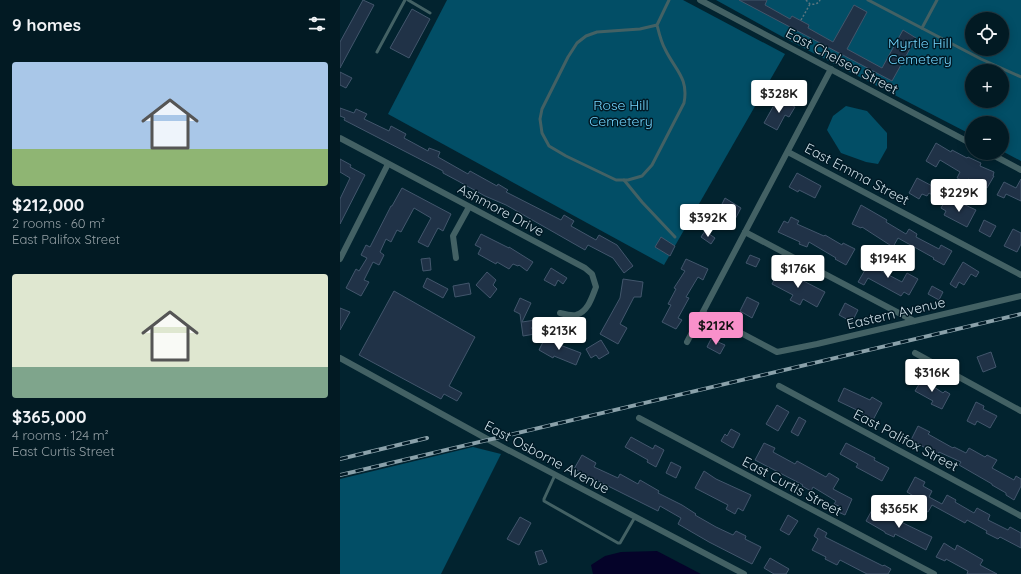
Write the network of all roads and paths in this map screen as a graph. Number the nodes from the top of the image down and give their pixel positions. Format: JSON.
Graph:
{"nodes":[{"id":1,"x":406,"y":0,"type":"edge"},
{"id":2,"x":669,"y":0,"type":"edge"},
{"id":3,"x":700,"y":0,"type":"edge"},
{"id":4,"x":806,"y":0,"type":"edge"},
{"id":5,"x":820,"y":0,"type":"edge"},
{"id":6,"x":868,"y":0,"type":"edge"},
{"id":7,"x":937,"y":0,"type":"edge"},
{"id":8,"x":810,"y":4,"type":"junction"},
{"id":9,"x":430,"y":13,"type":"dead end"},
{"id":10,"x":800,"y":20,"type":"dead end"},
{"id":11,"x":657,"y":25,"type":"junction"},
{"id":12,"x":922,"y":28,"type":"junction"},
{"id":13,"x":377,"y":52,"type":"dead end"},
{"id":14,"x":831,"y":69,"type":"junction"},
{"id":15,"x":1021,"y":77,"type":"edge"},
{"id":16,"x":340,"y":138,"type":"edge"},
{"id":17,"x":965,"y":140,"type":"edge"},
{"id":18,"x":788,"y":152,"type":"junction"},
{"id":19,"x":1002,"y":160,"type":"edge"},
{"id":20,"x":388,"y":164,"type":"junction"},
{"id":21,"x":1021,"y":170,"type":"edge"},
{"id":22,"x":624,"y":180,"type":"junction"},
{"id":23,"x":469,"y":207,"type":"junction"},
{"id":24,"x":745,"y":232,"type":"junction"},
{"id":25,"x":675,"y":237,"type":"dead end"},
{"id":26,"x":456,"y":258,"type":"dead end"},
{"id":27,"x":340,"y":259,"type":"edge"},
{"id":28,"x":1021,"y":275,"type":"edge"},
{"id":29,"x":1021,"y":296,"type":"edge"},
{"id":30,"x":560,"y":313,"type":"dead end"},
{"id":31,"x":703,"y":313,"type":"junction"},
{"id":32,"x":914,"y":321,"type":"junction"},
{"id":33,"x":687,"y":342,"type":"dead end"},
{"id":34,"x":915,"y":353,"type":"dead end"},
{"id":35,"x":340,"y":358,"type":"edge"},
{"id":36,"x":779,"y":386,"type":"dead end"},
{"id":37,"x":1021,"y":411,"type":"edge"},
{"id":38,"x":639,"y":418,"type":"dead end"},
{"id":39,"x":555,"y":474,"type":"junction"},
{"id":40,"x":1021,"y":516,"type":"edge"},
{"id":41,"x":636,"y":517,"type":"junction"},
{"id":42,"x":744,"y":574,"type":"edge"},
{"id":43,"x":934,"y":574,"type":"edge"}],
"edges":[{"from":1,"to":9,"type":"lane"},
{"from":1,"to":13,"type":"lane"},
{"from":2,"to":11,"type":"lane"},
{"from":3,"to":14,"type":"street","name":"East Chelsea Street"},
{"from":4,"to":8,"type":"path"},
{"from":5,"to":8,"type":"path"},
{"from":6,"to":12,"type":"lane"},
{"from":7,"to":12,"type":"lane"},
{"from":8,"to":10,"type":"path"},
{"from":11,"to":22,"type":"lane"},
{"from":11,"to":22,"type":"lane"},
{"from":12,"to":15,"type":"lane"},
{"from":14,"to":17,"type":"street","name":"East Chelsea Street"},
{"from":14,"to":18,"type":"street"},
{"from":16,"to":20,"type":"street","name":"Ashmore Drive"},
{"from":18,"to":24,"type":"street"},
{"from":18,"to":28,"type":"street","name":"East Emma Street"},
{"from":19,"to":21,"type":"street"},
{"from":20,"to":23,"type":"street","name":"Ashmore Drive"},
{"from":20,"to":27,"type":"street"},
{"from":22,"to":25,"type":"lane"},
{"from":23,"to":26,"type":"street"},
{"from":23,"to":30,"type":"street","name":"Ashmore Drive"},
{"from":24,"to":31,"type":"street"},
{"from":24,"to":32,"type":"street"},
{"from":29,"to":32,"type":"street","name":"Eastern Avenue"},
{"from":31,"to":32,"type":"street","name":"Eastern Avenue"},
{"from":31,"to":33,"type":"street"},
{"from":34,"to":37,"type":"street"},
{"from":35,"to":39,"type":"street","name":"East Osborne Avenue"},
{"from":36,"to":40,"type":"street","name":"East Palifox Street"},
{"from":38,"to":43,"type":"street","name":"East Curtis Street"},
{"from":39,"to":41,"type":"street","name":"East Osborne Avenue"},
{"from":39,"to":41,"type":"lane"},
{"from":41,"to":42,"type":"street","name":"East Osborne Avenue"}]}
